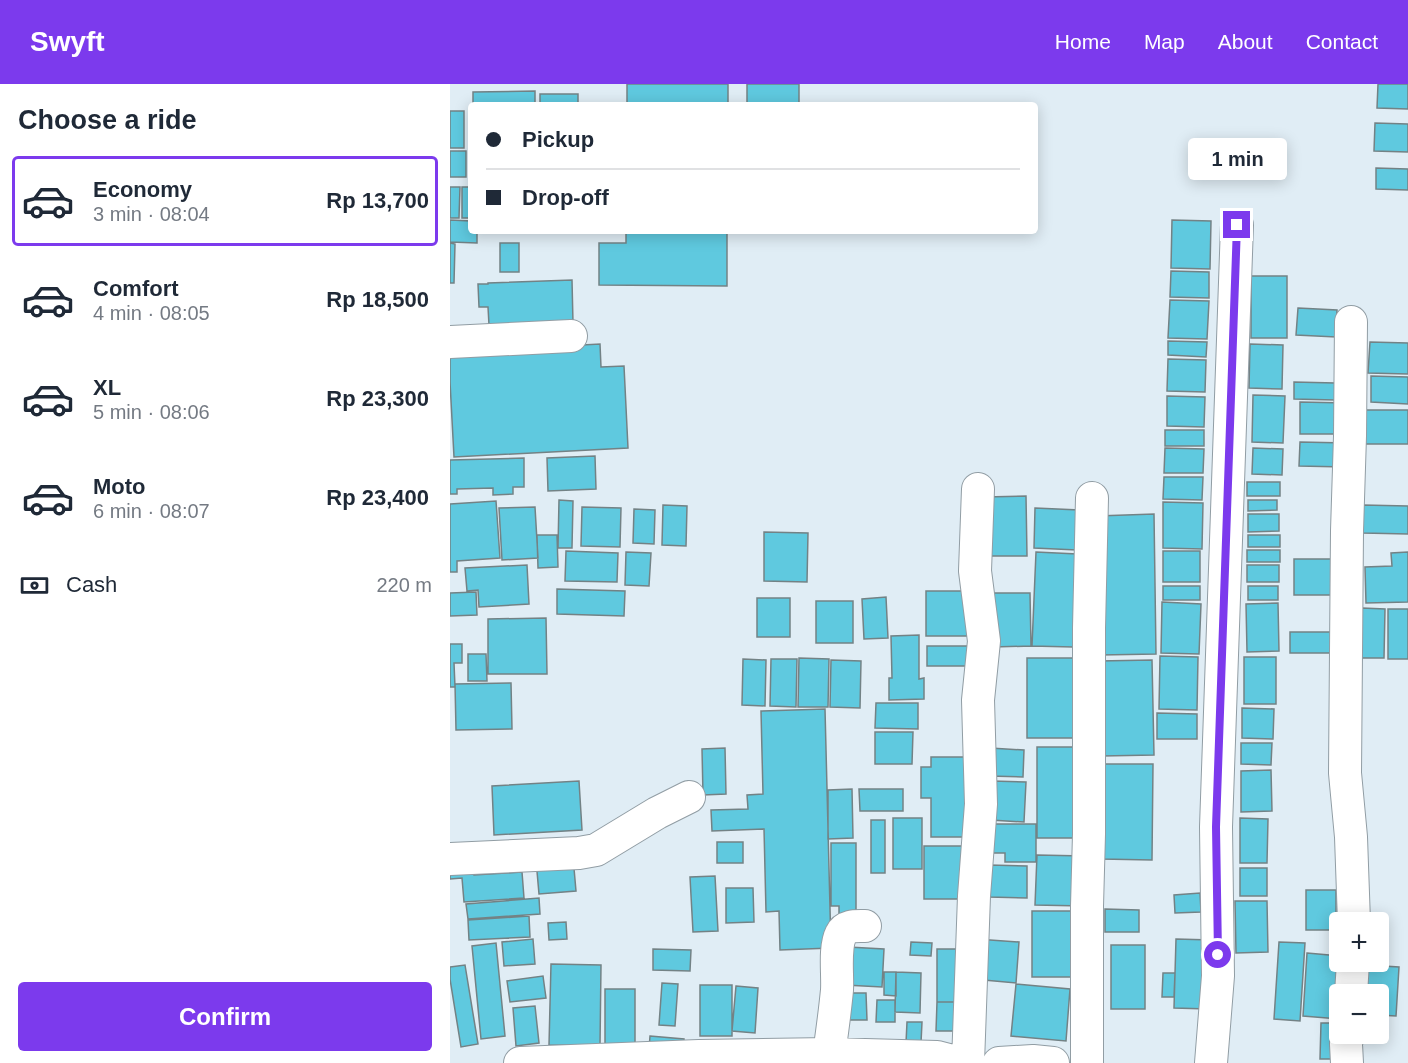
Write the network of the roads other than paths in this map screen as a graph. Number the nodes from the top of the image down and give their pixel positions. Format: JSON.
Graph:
{"nodes":[{"id":1,"x":1237,"y":225,"type":"dead end"},
{"id":2,"x":1351,"y":321,"type":"dead end"},
{"id":3,"x":571,"y":336,"type":"dead end"},
{"id":4,"x":450,"y":342,"type":"edge"},
{"id":5,"x":978,"y":489,"type":"dead end"},
{"id":6,"x":1092,"y":498,"type":"dead end"},
{"id":7,"x":689,"y":797,"type":"dead end"},
{"id":8,"x":450,"y":859,"type":"edge"},
{"id":9,"x":1354,"y":912,"type":"edge"},
{"id":10,"x":865,"y":926,"type":"dead end"},
{"id":11,"x":1346,"y":1044,"type":"edge"},
{"id":12,"x":829,"y":1054,"type":"junction"},
{"id":13,"x":520,"y":1063,"type":"edge"},
{"id":14,"x":960,"y":1063,"type":"edge"},
{"id":15,"x":968,"y":1063,"type":"edge"},
{"id":16,"x":999,"y":1063,"type":"edge"},
{"id":17,"x":1053,"y":1063,"type":"edge"},
{"id":18,"x":1087,"y":1063,"type":"edge"},
{"id":19,"x":1211,"y":1063,"type":"edge"},
{"id":20,"x":1347,"y":1063,"type":"edge"}],
"edges":[{"from":1,"to":19,"type":"street"},
{"from":2,"to":9,"type":"street"},
{"from":3,"to":4,"type":"street"},
{"from":5,"to":15,"type":"street"},
{"from":6,"to":18,"type":"street"},
{"from":7,"to":8,"type":"street"},
{"from":10,"to":12,"type":"street"},
{"from":11,"to":20,"type":"street"},
{"from":12,"to":13,"type":"street"},
{"from":12,"to":14,"type":"street"},
{"from":16,"to":17,"type":"street"}]}
